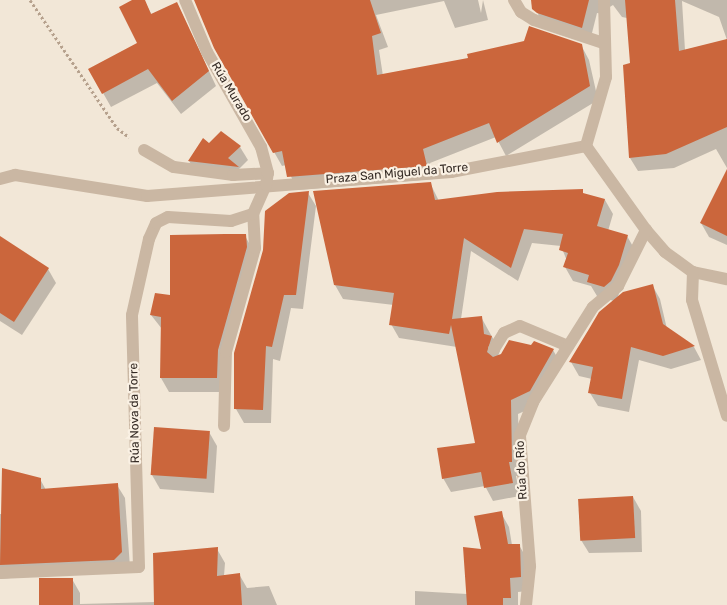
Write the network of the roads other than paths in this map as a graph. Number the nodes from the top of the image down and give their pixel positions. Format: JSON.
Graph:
{"nodes":[{"id":1,"x":185,"y":0,"type":"edge"},
{"id":2,"x":514,"y":0,"type":"edge"},
{"id":3,"x":604,"y":0,"type":"edge"},
{"id":4,"x":603,"y":43,"type":"junction"},
{"id":5,"x":586,"y":146,"type":"junction"},
{"id":6,"x":144,"y":150,"type":"road end"},
{"id":7,"x":0,"y":179,"type":"edge"},
{"id":8,"x":267,"y":179,"type":"junction"},
{"id":9,"x":253,"y":214,"type":"junction"},
{"id":10,"x":646,"y":230,"type":"junction"},
{"id":11,"x":693,"y":272,"type":"junction"},
{"id":12,"x":727,"y":279,"type":"edge"},
{"id":13,"x":568,"y":346,"type":"junction"},
{"id":14,"x":494,"y":349,"type":"dead end"},
{"id":15,"x":727,"y":416,"type":"edge"},
{"id":16,"x":224,"y":426,"type":"dead end"},
{"id":17,"x":0,"y":574,"type":"edge"},
{"id":18,"x":526,"y":605,"type":"edge"}],
"edges":[{"from":1,"to":8,"type":"street","name":"Rúa Murado"},
{"from":2,"to":4,"type":"street"},
{"from":3,"to":4,"type":"street"},
{"from":4,"to":5,"type":"street"},
{"from":5,"to":8,"type":"street","name":"Praza San Miguel da Torre"},
{"from":5,"to":10,"type":"street"},
{"from":6,"to":8,"type":"street"},
{"from":7,"to":8,"type":"street"},
{"from":8,"to":9,"type":"street"},
{"from":9,"to":16,"type":"street"},
{"from":9,"to":17,"type":"street","name":"Rúa Nova da Torre"},
{"from":10,"to":11,"type":"street"},
{"from":10,"to":13,"type":"street","name":"Rúa do Río"},
{"from":11,"to":12,"type":"street"},
{"from":11,"to":15,"type":"street"},
{"from":13,"to":14,"type":"street"},
{"from":13,"to":18,"type":"street","name":"Rúa do Río"}]}
